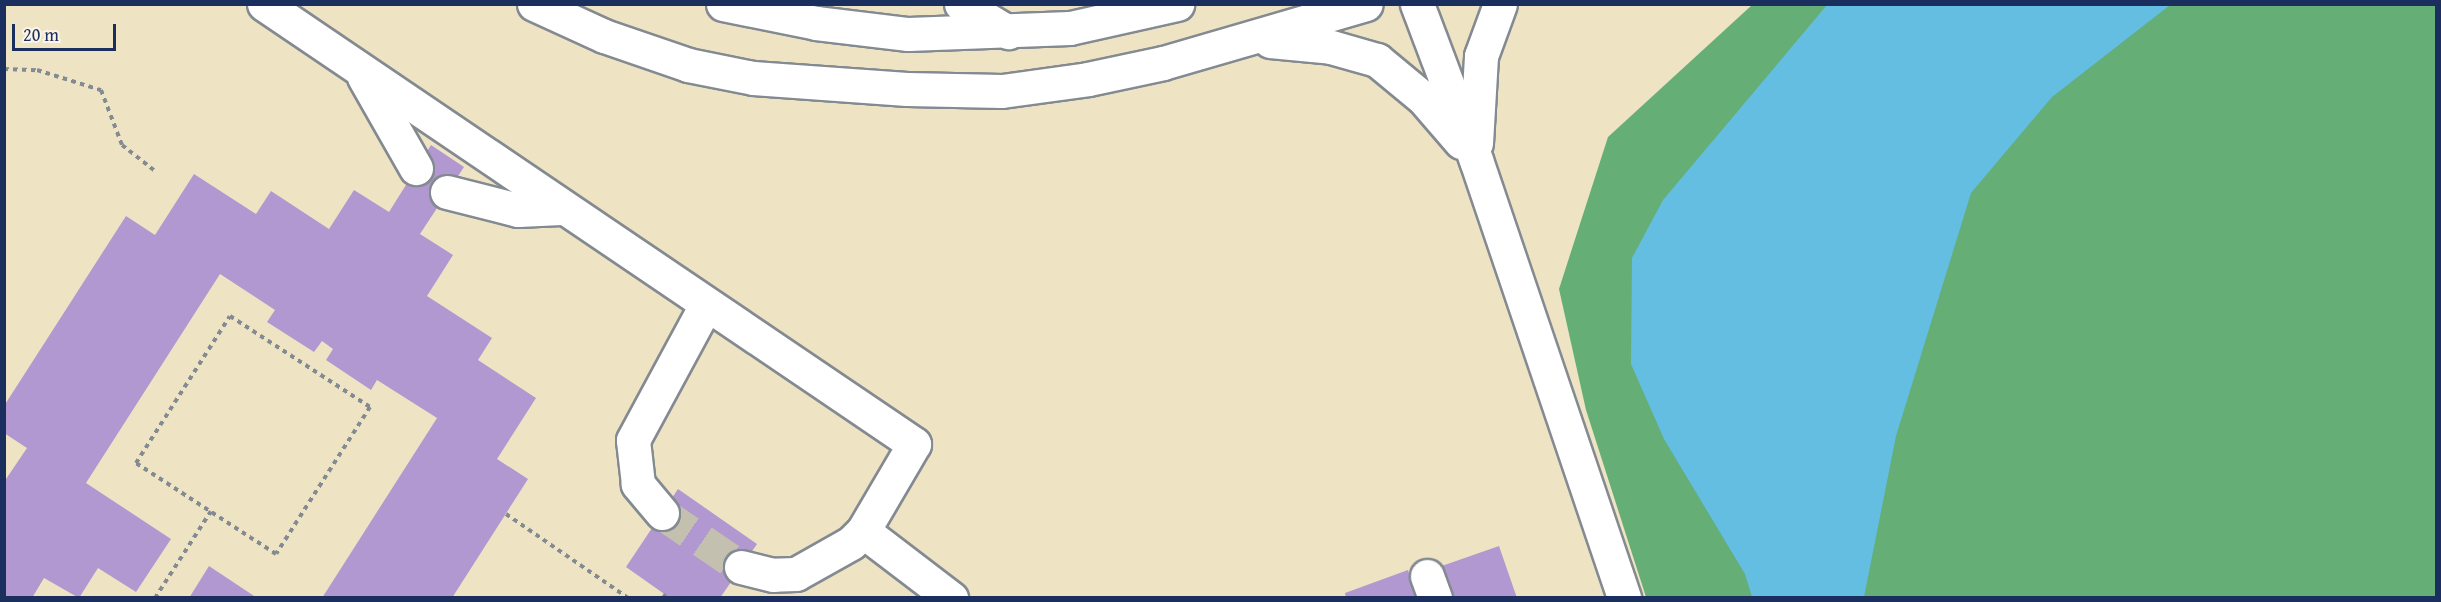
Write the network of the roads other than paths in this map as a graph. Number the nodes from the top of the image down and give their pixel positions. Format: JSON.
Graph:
{"nodes":[{"id":1,"x":264,"y":4,"type":"edge"},
{"id":2,"x":534,"y":4,"type":"edge"},
{"id":3,"x":723,"y":4,"type":"edge"},
{"id":4,"x":840,"y":4,"type":"edge"},
{"id":5,"x":961,"y":4,"type":"edge"},
{"id":6,"x":1177,"y":4,"type":"edge"},
{"id":7,"x":1366,"y":4,"type":"edge"},
{"id":8,"x":1417,"y":4,"type":"edge"},
{"id":9,"x":1500,"y":4,"type":"edge"},
{"id":10,"x":776,"y":16,"type":"junction"},
{"id":11,"x":1009,"y":33,"type":"junction"},
{"id":12,"x":1252,"y":40,"type":"junction"},
{"id":13,"x":355,"y":63,"type":"junction"},
{"id":14,"x":1476,"y":160,"type":"junction"},
{"id":15,"x":416,"y":168,"type":"dead end"},
{"id":16,"x":447,"y":192,"type":"dead end"},
{"id":17,"x":561,"y":208,"type":"junction"},
{"id":18,"x":706,"y":305,"type":"junction"},
{"id":19,"x":662,"y":513,"type":"tunnel mouth"},
{"id":20,"x":863,"y":531,"type":"junction"},
{"id":21,"x":741,"y":567,"type":"tunnel mouth"},
{"id":22,"x":951,"y":597,"type":"edge"},
{"id":23,"x":1624,"y":597,"type":"edge"}],
"edges":[{"from":1,"to":13,"type":"street"},
{"from":2,"to":12,"type":"street"},
{"from":3,"to":10,"type":"street"},
{"from":4,"to":10,"type":"street"},
{"from":5,"to":11,"type":"street"},
{"from":6,"to":11,"type":"street"},
{"from":7,"to":12,"type":"street"},
{"from":8,"to":14,"type":"street"},
{"from":9,"to":14,"type":"street"},
{"from":10,"to":11,"type":"street"},
{"from":12,"to":14,"type":"street"},
{"from":13,"to":15,"type":"street"},
{"from":13,"to":17,"type":"street"},
{"from":14,"to":23,"type":"street"},
{"from":16,"to":17,"type":"street"},
{"from":17,"to":18,"type":"street"},
{"from":18,"to":19,"type":"street"},
{"from":18,"to":20,"type":"street"},
{"from":20,"to":21,"type":"street"},
{"from":20,"to":22,"type":"street"}]}
